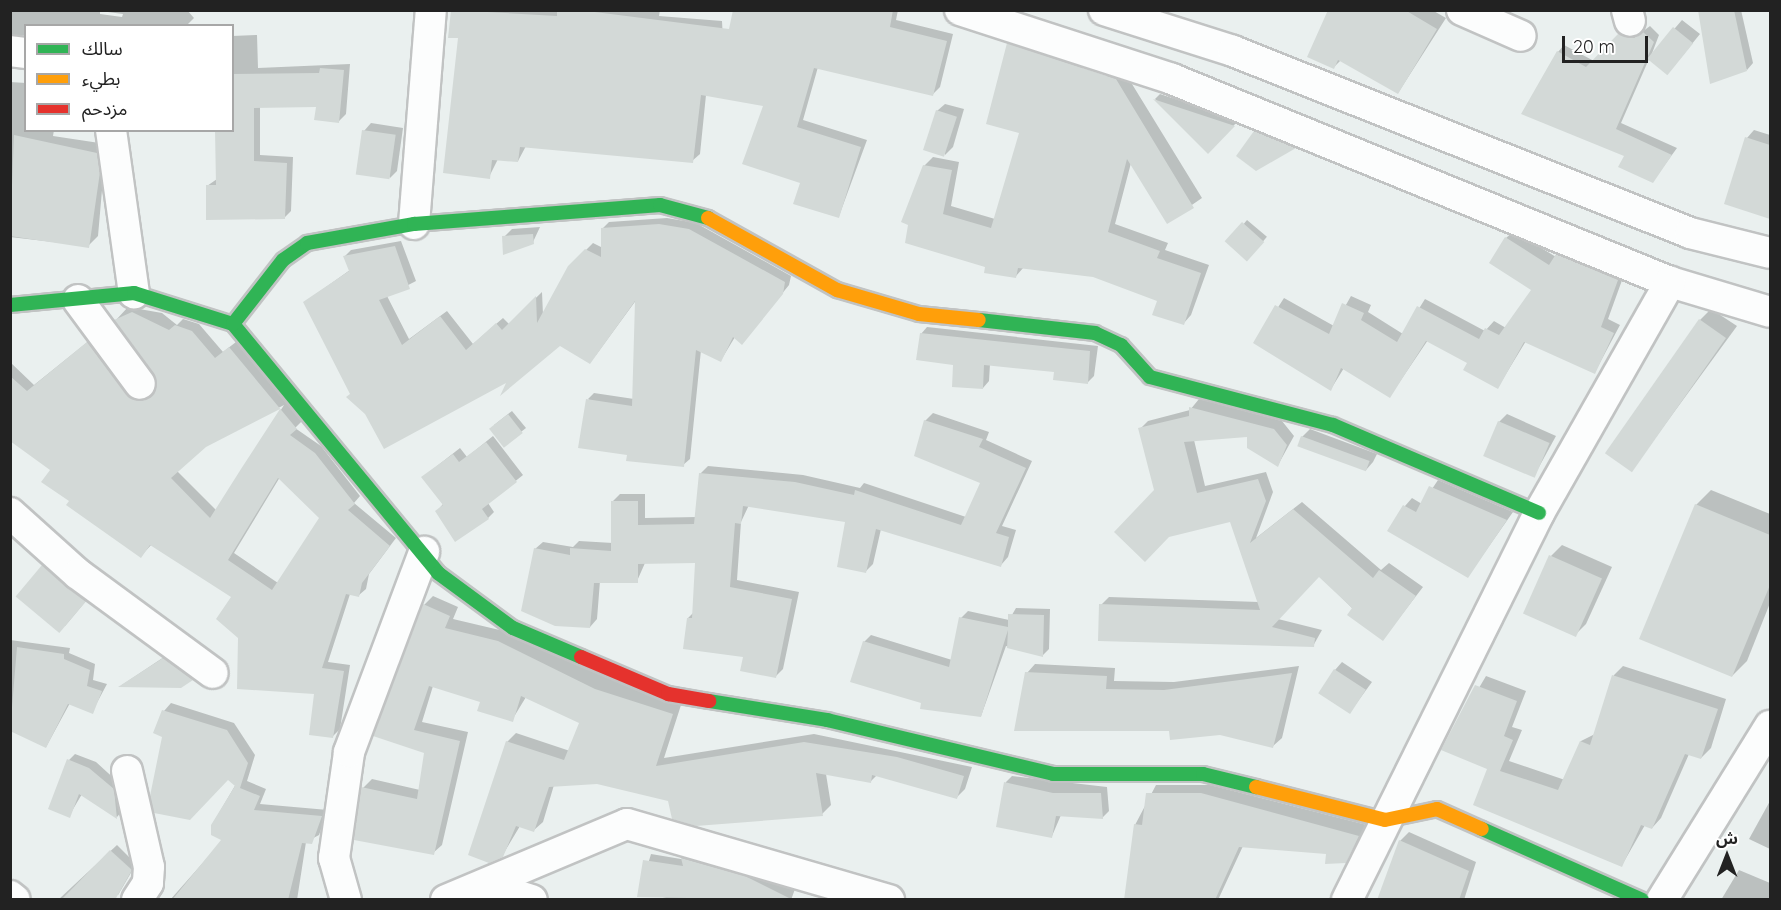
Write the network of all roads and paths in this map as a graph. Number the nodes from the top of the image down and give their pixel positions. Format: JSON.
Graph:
{"nodes":[{"id":1,"x":431,"y":10,"type":"edge"},
{"id":2,"x":960,"y":10,"type":"edge"},
{"id":3,"x":1104,"y":10,"type":"edge"},
{"id":4,"x":1462,"y":10,"type":"edge"},
{"id":5,"x":1521,"y":36,"type":"dead end"},
{"id":6,"x":111,"y":132,"type":"edge"},
{"id":7,"x":414,"y":224,"type":"junction"},
{"id":8,"x":1770,"y":253,"type":"edge"},
{"id":9,"x":1670,"y":282,"type":"junction"},
{"id":10,"x":134,"y":293,"type":"junction"},
{"id":11,"x":78,"y":300,"type":"junction"},
{"id":12,"x":10,"y":305,"type":"edge"},
{"id":13,"x":1770,"y":312,"type":"edge"},
{"id":14,"x":233,"y":324,"type":"junction"},
{"id":15,"x":140,"y":384,"type":"dead end"},
{"id":16,"x":10,"y":513,"type":"edge"},
{"id":17,"x":1539,"y":513,"type":"junction"},
{"id":18,"x":424,"y":552,"type":"junction"},
{"id":19,"x":213,"y":673,"type":"dead end"},
{"id":20,"x":1770,"y":726,"type":"edge"},
{"id":21,"x":127,"y":771,"type":"dead end"},
{"id":22,"x":1385,"y":820,"type":"junction"},
{"id":23,"x":484,"y":885,"type":"junction"},
{"id":24,"x":10,"y":896,"type":"edge"},
{"id":25,"x":15,"y":900,"type":"edge"},
{"id":26,"x":137,"y":900,"type":"edge"},
{"id":27,"x":346,"y":900,"type":"edge"},
{"id":28,"x":446,"y":900,"type":"edge"},
{"id":29,"x":532,"y":900,"type":"edge"},
{"id":30,"x":889,"y":900,"type":"edge"},
{"id":31,"x":1347,"y":900,"type":"edge"},
{"id":32,"x":1642,"y":900,"type":"edge"},
{"id":33,"x":1662,"y":900,"type":"edge"}],
"edges":[{"from":1,"to":7,"type":"street"},
{"from":2,"to":9,"type":"street"},
{"from":3,"to":8,"type":"street"},
{"from":4,"to":5,"type":"street"},
{"from":6,"to":10,"type":"street"},
{"from":7,"to":14,"type":"street"},
{"from":7,"to":17,"type":"street"},
{"from":9,"to":13,"type":"street"},
{"from":9,"to":17,"type":"street"},
{"from":10,"to":11,"type":"street"},
{"from":10,"to":14,"type":"street"},
{"from":11,"to":12,"type":"street"},
{"from":11,"to":15,"type":"street"},
{"from":14,"to":18,"type":"street"},
{"from":16,"to":19,"type":"street"},
{"from":17,"to":22,"type":"street"},
{"from":18,"to":22,"type":"street"},
{"from":18,"to":27,"type":"street"},
{"from":20,"to":33,"type":"street"},
{"from":21,"to":26,"type":"street"},
{"from":22,"to":31,"type":"street"},
{"from":22,"to":32,"type":"street"},
{"from":23,"to":28,"type":"street"},
{"from":23,"to":29,"type":"street"},
{"from":23,"to":30,"type":"street"},
{"from":24,"to":25,"type":"street"}]}
